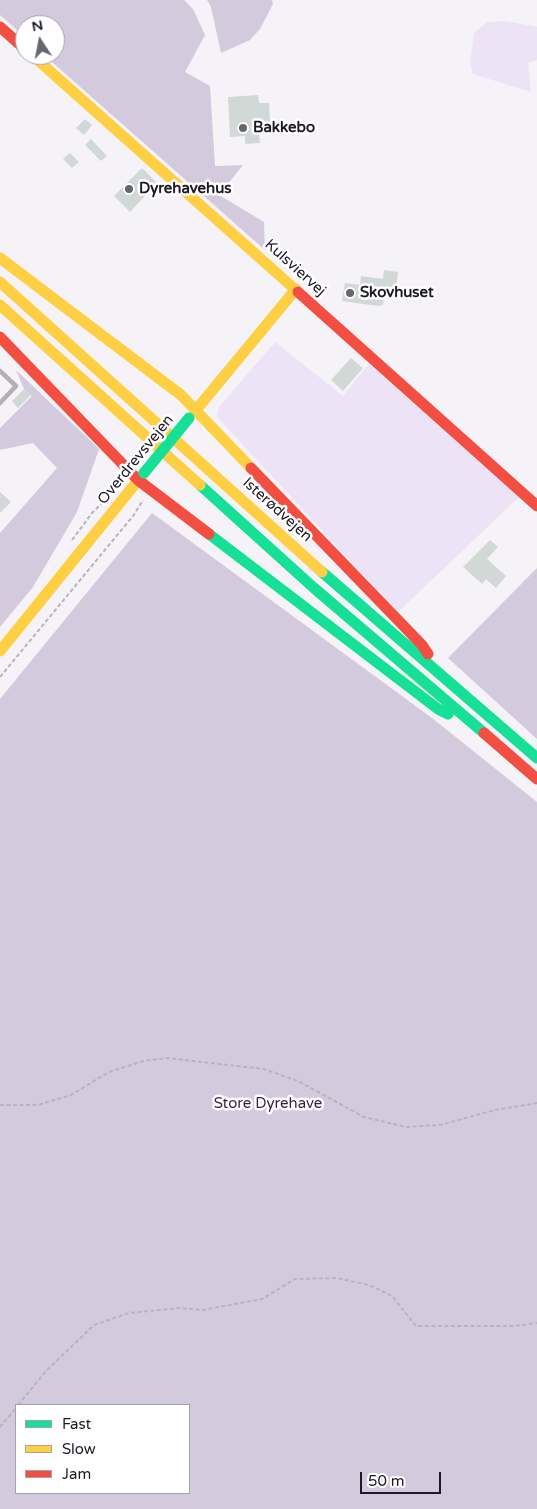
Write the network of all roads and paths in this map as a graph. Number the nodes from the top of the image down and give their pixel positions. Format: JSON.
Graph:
{"nodes":[{"id":1,"x":0,"y":27,"type":"edge"},
{"id":2,"x":15,"y":40,"type":"edge"},
{"id":3,"x":43,"y":65,"type":"edge"},
{"id":4,"x":0,"y":258,"type":"edge"},
{"id":5,"x":0,"y":282,"type":"edge"},
{"id":6,"x":296,"y":289,"type":"junction"},
{"id":7,"x":0,"y":305,"type":"edge"},
{"id":8,"x":0,"y":337,"type":"edge"},
{"id":9,"x":0,"y":371,"type":"edge"},
{"id":10,"x":0,"y":402,"type":"edge"},
{"id":11,"x":193,"y":414,"type":"junction"},
{"id":12,"x":141,"y":477,"type":"junction"},
{"id":13,"x":148,"y":488,"type":"junction"},
{"id":14,"x":537,"y":506,"type":"edge"},
{"id":15,"x":0,"y":651,"type":"edge"},
{"id":16,"x":440,"y":674,"type":"junction"},
{"id":17,"x":0,"y":677,"type":"edge"},
{"id":18,"x":478,"y":729,"type":"junction"},
{"id":19,"x":537,"y":758,"type":"edge"},
{"id":20,"x":537,"y":779,"type":"edge"},
{"id":21,"x":537,"y":1104,"type":"edge"},
{"id":22,"x":0,"y":1105,"type":"edge"},
{"id":23,"x":537,"y":1323,"type":"edge"},
{"id":24,"x":19,"y":1404,"type":"edge"},
{"id":25,"x":15,"y":1408,"type":"edge"},
{"id":26,"x":0,"y":1427,"type":"edge"}],
"edges":[{"from":1,"to":2,"type":"main road"},
{"from":3,"to":6,"type":"main road","name":"Kulsviervej"},
{"from":4,"to":11,"type":"main road"},
{"from":5,"to":16,"type":"main road","name":"Isterødvejen"},
{"from":6,"to":11,"type":"main road","name":"Overdrevsvejen"},
{"from":6,"to":14,"type":"main road","name":"Kulsviervej"},
{"from":7,"to":18,"type":"main road"},
{"from":8,"to":12,"type":"main road"},
{"from":9,"to":10,"type":"lane"},
{"from":11,"to":12,"type":"main road","name":"Overdrevsvejen","bridge":true},
{"from":11,"to":16,"type":"main road"},
{"from":12,"to":13,"type":"main road"},
{"from":12,"to":15,"type":"main road","name":"Overdrevsvejen"},
{"from":13,"to":17,"type":"path"},
{"from":13,"to":18,"type":"main road"},
{"from":16,"to":19,"type":"main road","name":"Isterødvejen"},
{"from":18,"to":20,"type":"main road"},
{"from":21,"to":22,"type":"path"},
{"from":23,"to":24,"type":"path"},
{"from":25,"to":26,"type":"path"}]}
